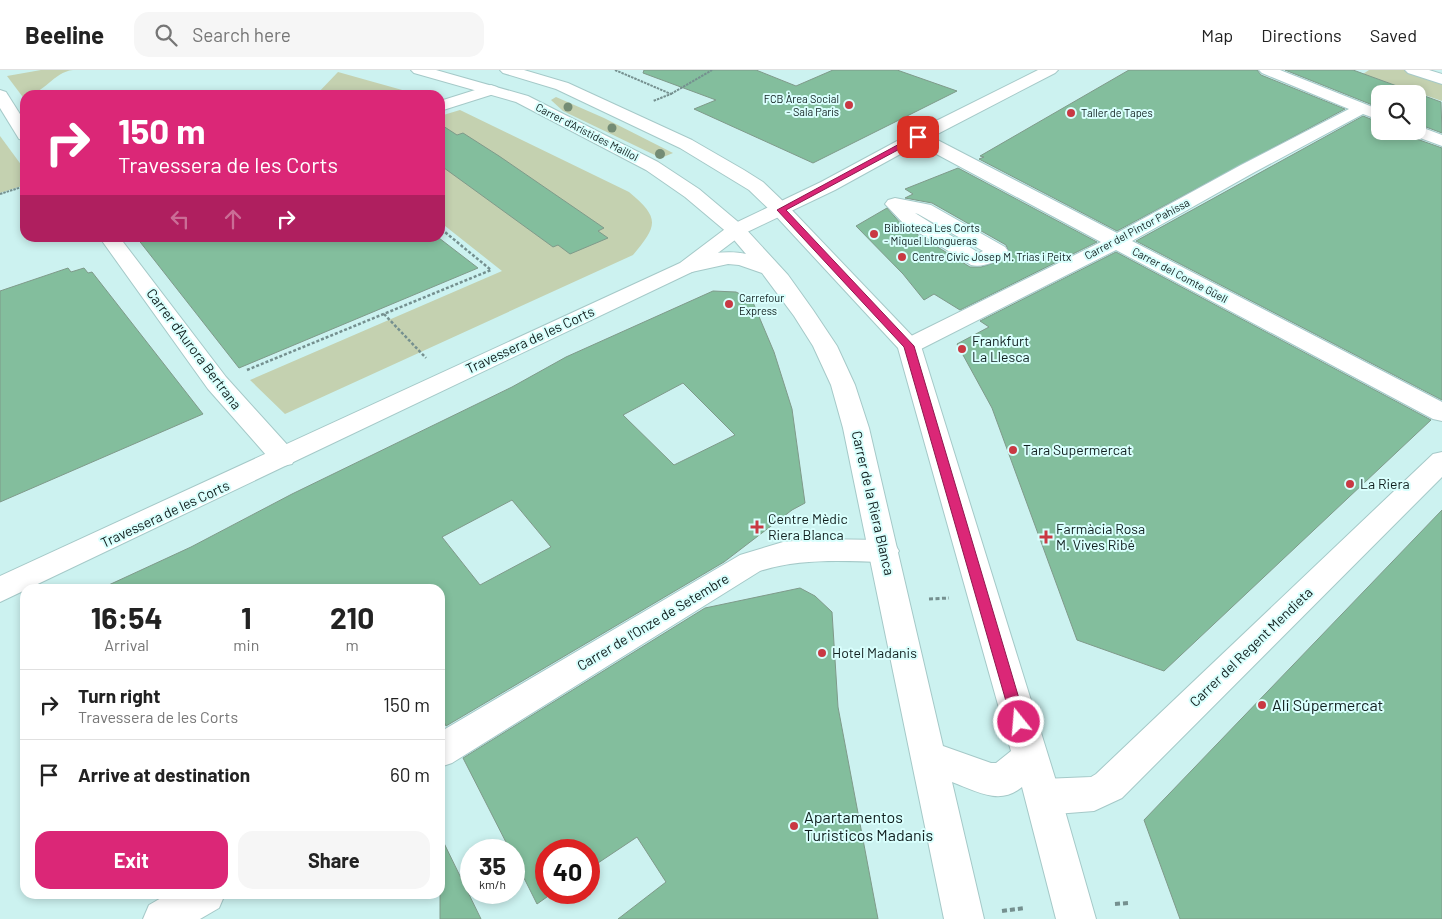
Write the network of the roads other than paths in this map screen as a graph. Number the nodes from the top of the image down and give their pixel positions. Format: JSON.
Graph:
{"nodes":[{"id":1,"x":419,"y":70,"type":"edge"},
{"id":2,"x":1050,"y":70,"type":"edge"},
{"id":3,"x":1267,"y":70,"type":"edge"},
{"id":4,"x":1413,"y":70,"type":"edge"},
{"id":5,"x":513,"y":71,"type":"edge"},
{"id":6,"x":1442,"y":79,"type":"edge"},
{"id":7,"x":491,"y":90,"type":"junction"},
{"id":8,"x":0,"y":95,"type":"edge"},
{"id":9,"x":445,"y":104,"type":"edge"},
{"id":10,"x":1371,"y":112,"type":"edge"},
{"id":11,"x":1371,"y":112,"type":"edge"},
{"id":12,"x":20,"y":127,"type":"edge"},
{"id":13,"x":1426,"y":133,"type":"edge"},
{"id":14,"x":918,"y":137,"type":"junction"},
{"id":15,"x":1442,"y":140,"type":"edge"},
{"id":16,"x":781,"y":210,"type":"junction"},
{"id":17,"x":736,"y":230,"type":"junction"},
{"id":18,"x":113,"y":242,"type":"edge"},
{"id":19,"x":1116,"y":242,"type":"junction"},
{"id":20,"x":687,"y":266,"type":"junction"},
{"id":21,"x":769,"y":268,"type":"junction"},
{"id":22,"x":909,"y":346,"type":"junction"},
{"id":23,"x":1442,"y":414,"type":"edge"},
{"id":24,"x":283,"y":457,"type":"junction"},
{"id":25,"x":1442,"y":461,"type":"edge"},
{"id":26,"x":884,"y":551,"type":"junction"},
{"id":27,"x":0,"y":590,"type":"edge"},
{"id":28,"x":445,"y":748,"type":"edge"},
{"id":29,"x":928,"y":757,"type":"junction"},
{"id":30,"x":1030,"y":757,"type":"junction"},
{"id":31,"x":1044,"y":797,"type":"junction"},
{"id":32,"x":197,"y":899,"type":"edge"},
{"id":33,"x":163,"y":919,"type":"edge"},
{"id":34,"x":964,"y":919,"type":"edge"},
{"id":35,"x":1076,"y":919,"type":"edge"}],
"edges":[{"from":1,"to":7,"type":"street","name":"Carrer d'Arístides Maillol"},
{"from":2,"to":14,"type":"street","name":"Travessera de les Corts"},
{"from":3,"to":10,"type":"street"},
{"from":4,"to":6,"type":"street"},
{"from":5,"to":7,"type":"street"},
{"from":5,"to":16,"type":"street","name":"Carrer d'Arístides Maillol"},
{"from":7,"to":9,"type":"street"},
{"from":7,"to":17,"type":"street","name":"Carrer d'Arístides Maillol"},
{"from":8,"to":12,"type":"street"},
{"from":11,"to":19,"type":"street","name":"Carrer del Pintor Pahissa"},
{"from":13,"to":15,"type":"street"},
{"from":14,"to":16,"type":"street","name":"Travessera de les Corts"},
{"from":14,"to":19,"type":"street","name":"Carrer del Comte Güell"},
{"from":16,"to":17,"type":"street","name":"Travessera de les Corts"},
{"from":16,"to":22,"type":"street"},
{"from":17,"to":20,"type":"street","name":"Travessera de les Corts"},
{"from":17,"to":21,"type":"street","name":"Carrer de la Riera Blanca"},
{"from":18,"to":24,"type":"street","name":"Carrer d'Aurora Bertrana"},
{"from":19,"to":22,"type":"street","name":"Carrer del Pintor Pahissa"},
{"from":19,"to":23,"type":"street","name":"Carrer del Comte Güell"},
{"from":20,"to":21,"type":"street"},
{"from":20,"to":24,"type":"street","name":"Travessera de les Corts"},
{"from":21,"to":26,"type":"street","name":"Carrer de la Riera Blanca"},
{"from":22,"to":30,"type":"street"},
{"from":24,"to":27,"type":"street","name":"Travessera de les Corts"},
{"from":25,"to":31,"type":"street","name":"Carrer del Regent Mendieta"},
{"from":26,"to":28,"type":"street","name":"Carrer de l'Onze de Setembre"},
{"from":26,"to":29,"type":"street","name":"Carrer de la Riera Blanca"},
{"from":29,"to":30,"type":"street"},
{"from":29,"to":34,"type":"street","name":"Carrer de la Riera Blanca"},
{"from":30,"to":31,"type":"street"},
{"from":31,"to":35,"type":"street"},
{"from":32,"to":33,"type":"street"}]}
